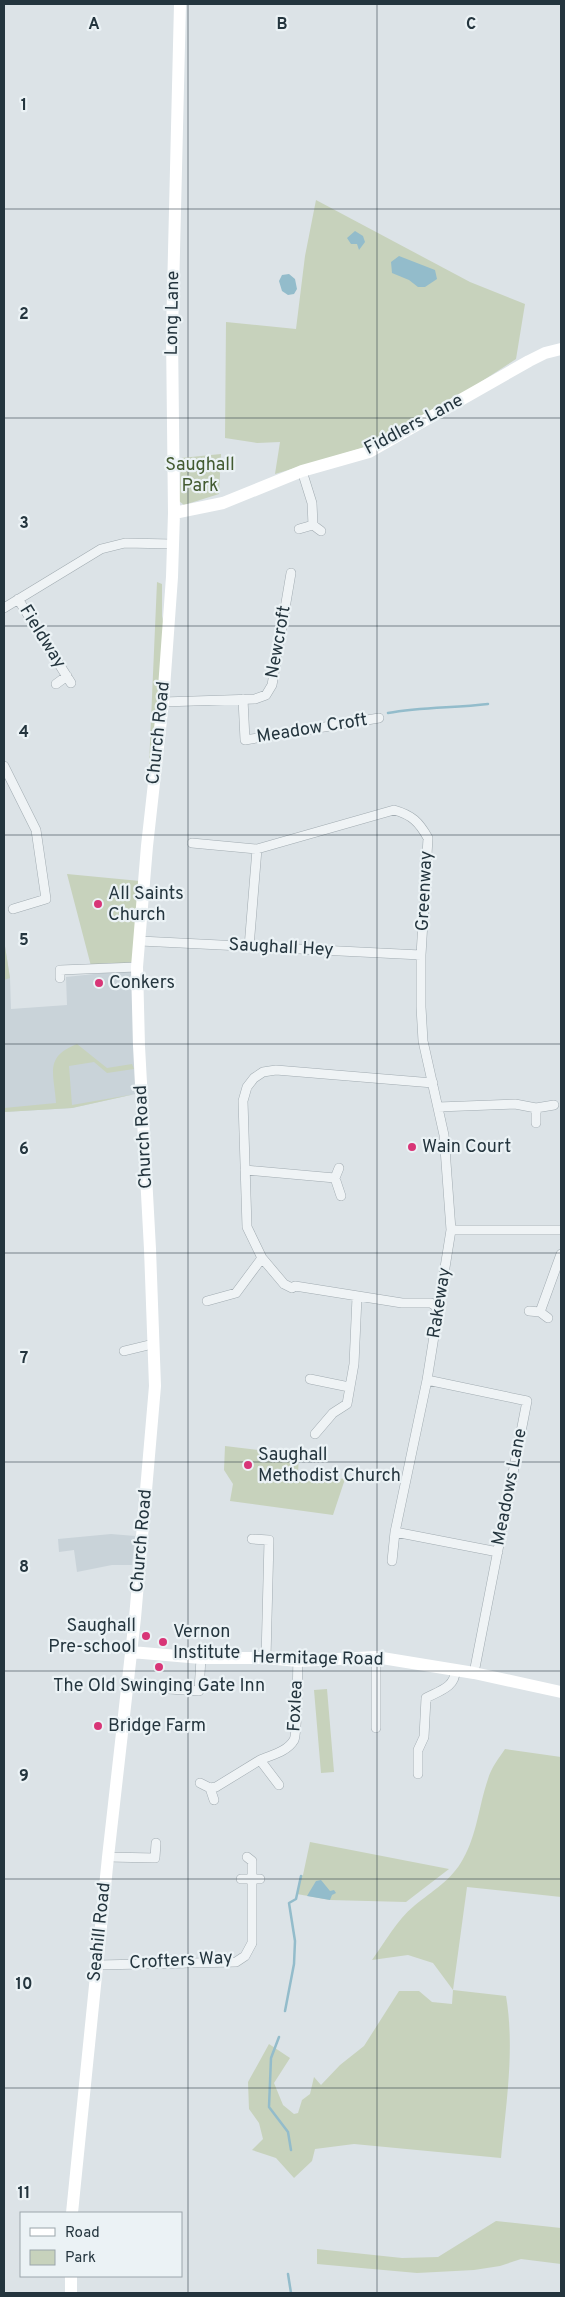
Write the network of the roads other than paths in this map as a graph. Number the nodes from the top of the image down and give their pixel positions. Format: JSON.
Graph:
{"nodes":[{"id":1,"x":180,"y":4,"type":"edge"},
{"id":2,"x":561,"y":349,"type":"edge"},
{"id":3,"x":302,"y":471,"type":"junction"},
{"id":4,"x":174,"y":513,"type":"junction"},
{"id":5,"x":313,"y":525,"type":"junction"},
{"id":6,"x":299,"y":529,"type":"dead end"},
{"id":7,"x":321,"y":530,"type":"dead end"},
{"id":8,"x":172,"y":544,"type":"junction"},
{"id":9,"x":291,"y":573,"type":"dead end"},
{"id":10,"x":18,"y":599,"type":"junction"},
{"id":11,"x":4,"y":608,"type":"edge"},
{"id":12,"x":169,"y":622,"type":"joint"},
{"id":13,"x":56,"y":684,"type":"dead end"},
{"id":14,"x":243,"y":699,"type":"junction"},
{"id":15,"x":163,"y":702,"type":"junction"},
{"id":16,"x":379,"y":718,"type":"dead end"},
{"id":17,"x":4,"y":766,"type":"edge"},
{"id":18,"x":192,"y":843,"type":"dead end"},
{"id":19,"x":257,"y":849,"type":"junction"},
{"id":20,"x":13,"y":909,"type":"dead end"},
{"id":21,"x":140,"y":941,"type":"junction"},
{"id":22,"x":249,"y":947,"type":"junction"},
{"id":23,"x":422,"y":956,"type":"junction"},
{"id":24,"x":137,"y":967,"type":"junction"},
{"id":25,"x":60,"y":970,"type":"dead end"},
{"id":26,"x":430,"y":1073,"type":"joint"},
{"id":27,"x":433,"y":1083,"type":"junction"},
{"id":28,"x":554,"y":1105,"type":"dead end"},
{"id":29,"x":438,"y":1107,"type":"junction"},
{"id":30,"x":536,"y":1108,"type":"junction"},
{"id":31,"x":536,"y":1123,"type":"dead end"},
{"id":32,"x":339,"y":1168,"type":"dead end"},
{"id":33,"x":245,"y":1170,"type":"junction"},
{"id":34,"x":335,"y":1178,"type":"junction"},
{"id":35,"x":341,"y":1196,"type":"dead end"},
{"id":36,"x":451,"y":1230,"type":"junction"},
{"id":37,"x":561,"y":1230,"type":"edge"},
{"id":38,"x":561,"y":1254,"type":"edge"},
{"id":39,"x":262,"y":1258,"type":"junction"},
{"id":40,"x":357,"y":1297,"type":"junction"},
{"id":41,"x":207,"y":1301,"type":"dead end"},
{"id":42,"x":440,"y":1309,"type":"junction"},
{"id":43,"x":529,"y":1311,"type":"dead end"},
{"id":44,"x":153,"y":1344,"type":"junction"},
{"id":45,"x":124,"y":1351,"type":"dead end"},
{"id":46,"x":310,"y":1379,"type":"dead end"},
{"id":47,"x":427,"y":1380,"type":"junction"},
{"id":48,"x":348,"y":1390,"type":"junction"},
{"id":49,"x":315,"y":1434,"type":"dead end"},
{"id":50,"x":395,"y":1532,"type":"junction"},
{"id":51,"x":252,"y":1539,"type":"dead end"},
{"id":52,"x":498,"y":1552,"type":"junction"},
{"id":53,"x":392,"y":1560,"type":"dead end"},
{"id":54,"x":132,"y":1652,"type":"junction"},
{"id":55,"x":376,"y":1657,"type":"junction"},
{"id":56,"x":200,"y":1658,"type":"junction"},
{"id":57,"x":266,"y":1658,"type":"junction"},
{"id":58,"x":298,"y":1662,"type":"junction"},
{"id":59,"x":455,"y":1670,"type":"junction"},
{"id":60,"x":474,"y":1673,"type":"junction"},
{"id":61,"x":170,"y":1689,"type":"dead end"},
{"id":62,"x":561,"y":1692,"type":"edge"},
{"id":63,"x":376,"y":1728,"type":"dead end"},
{"id":64,"x":260,"y":1760,"type":"junction"},
{"id":65,"x":418,"y":1774,"type":"dead end"},
{"id":66,"x":200,"y":1783,"type":"dead end"},
{"id":67,"x":279,"y":1785,"type":"dead end"},
{"id":68,"x":210,"y":1788,"type":"junction"},
{"id":69,"x":214,"y":1800,"type":"dead end"},
{"id":70,"x":156,"y":1843,"type":"dead end"},
{"id":71,"x":108,"y":1857,"type":"junction"},
{"id":72,"x":253,"y":1860,"type":"dead end"},
{"id":73,"x":240,"y":1879,"type":"dead end"},
{"id":74,"x":256,"y":1879,"type":"junction"},
{"id":75,"x":98,"y":1965,"type":"junction"},
{"id":76,"x":72,"y":2212,"type":"edge"},
{"id":77,"x":70,"y":2277,"type":"edge"},
{"id":78,"x":71,"y":2293,"type":"edge"}],
"edges":[{"from":1,"to":4,"type":"street","name":"Long Lane"},
{"from":2,"to":3,"type":"street","name":"Fiddlers Lane"},
{"from":3,"to":4,"type":"street","name":"Fiddlers Lane"},
{"from":3,"to":5,"type":"street"},
{"from":4,"to":8,"type":"street","name":"Long Lane"},
{"from":5,"to":6,"type":"street"},
{"from":5,"to":7,"type":"street"},
{"from":8,"to":10,"type":"street"},
{"from":8,"to":12,"type":"street","name":"Long Lane"},
{"from":9,"to":14,"type":"street","name":"Newcroft"},
{"from":10,"to":11,"type":"street"},
{"from":10,"to":13,"type":"street","name":"Fieldway"},
{"from":12,"to":15,"type":"street","name":"Church Road"},
{"from":14,"to":15,"type":"street","name":"Newcroft"},
{"from":14,"to":16,"type":"street","name":"Meadow Croft"},
{"from":15,"to":21,"type":"street","name":"Church Road"},
{"from":17,"to":20,"type":"street"},
{"from":18,"to":19,"type":"street","name":"Greenway"},
{"from":19,"to":22,"type":"street"},
{"from":19,"to":23,"type":"street","name":"Greenway"},
{"from":21,"to":22,"type":"street","name":"Saughall Hey"},
{"from":21,"to":24,"type":"street","name":"Church Road"},
{"from":22,"to":23,"type":"street","name":"Saughall Hey"},
{"from":23,"to":26,"type":"street","name":"Greenway"},
{"from":24,"to":25,"type":"street"},
{"from":24,"to":44,"type":"street","name":"Church Road"},
{"from":26,"to":27,"type":"street","name":"Rakeway"},
{"from":27,"to":29,"type":"street","name":"Rakeway"},
{"from":27,"to":33,"type":"street"},
{"from":28,"to":30,"type":"street"},
{"from":29,"to":30,"type":"street"},
{"from":29,"to":36,"type":"street","name":"Rakeway"},
{"from":30,"to":31,"type":"street"},
{"from":32,"to":34,"type":"street"},
{"from":33,"to":34,"type":"street"},
{"from":33,"to":39,"type":"street"},
{"from":34,"to":35,"type":"street"},
{"from":36,"to":37,"type":"street"},
{"from":36,"to":42,"type":"street","name":"Rakeway"},
{"from":38,"to":43,"type":"street"},
{"from":39,"to":40,"type":"street"},
{"from":39,"to":41,"type":"street"},
{"from":40,"to":42,"type":"street"},
{"from":40,"to":48,"type":"street"},
{"from":42,"to":47,"type":"street","name":"Rakeway"},
{"from":44,"to":45,"type":"street"},
{"from":44,"to":54,"type":"street","name":"Church Road"},
{"from":46,"to":48,"type":"street"},
{"from":47,"to":50,"type":"street","name":"Rakeway"},
{"from":47,"to":52,"type":"street","name":"Meadows Lane"},
{"from":48,"to":49,"type":"street"},
{"from":50,"to":52,"type":"street"},
{"from":50,"to":53,"type":"street","name":"Rakeway"},
{"from":51,"to":57,"type":"street"},
{"from":52,"to":60,"type":"street","name":"Meadows Lane"},
{"from":54,"to":56,"type":"street","name":"Hermitage Road"},
{"from":54,"to":71,"type":"street","name":"Seahill Road"},
{"from":55,"to":58,"type":"street","name":"Hermitage Road"},
{"from":55,"to":59,"type":"street","name":"Hermitage Road"},
{"from":55,"to":63,"type":"street"},
{"from":56,"to":57,"type":"street","name":"Hermitage Road"},
{"from":56,"to":61,"type":"street"},
{"from":57,"to":58,"type":"street","name":"Hermitage Road"},
{"from":58,"to":64,"type":"street","name":"Foxlea"},
{"from":59,"to":60,"type":"street","name":"Hermitage Road"},
{"from":59,"to":65,"type":"street"},
{"from":60,"to":62,"type":"street","name":"Hermitage Road"},
{"from":64,"to":67,"type":"street"},
{"from":64,"to":68,"type":"street","name":"Foxlea"},
{"from":66,"to":68,"type":"street"},
{"from":68,"to":69,"type":"street"},
{"from":70,"to":71,"type":"street"},
{"from":71,"to":75,"type":"street","name":"Seahill Road"},
{"from":72,"to":74,"type":"street","name":"Crofters Way"},
{"from":73,"to":74,"type":"street"},
{"from":74,"to":75,"type":"street","name":"Crofters Way"},
{"from":75,"to":76,"type":"street","name":"Seahill Road"},
{"from":77,"to":78,"type":"street"}]}
